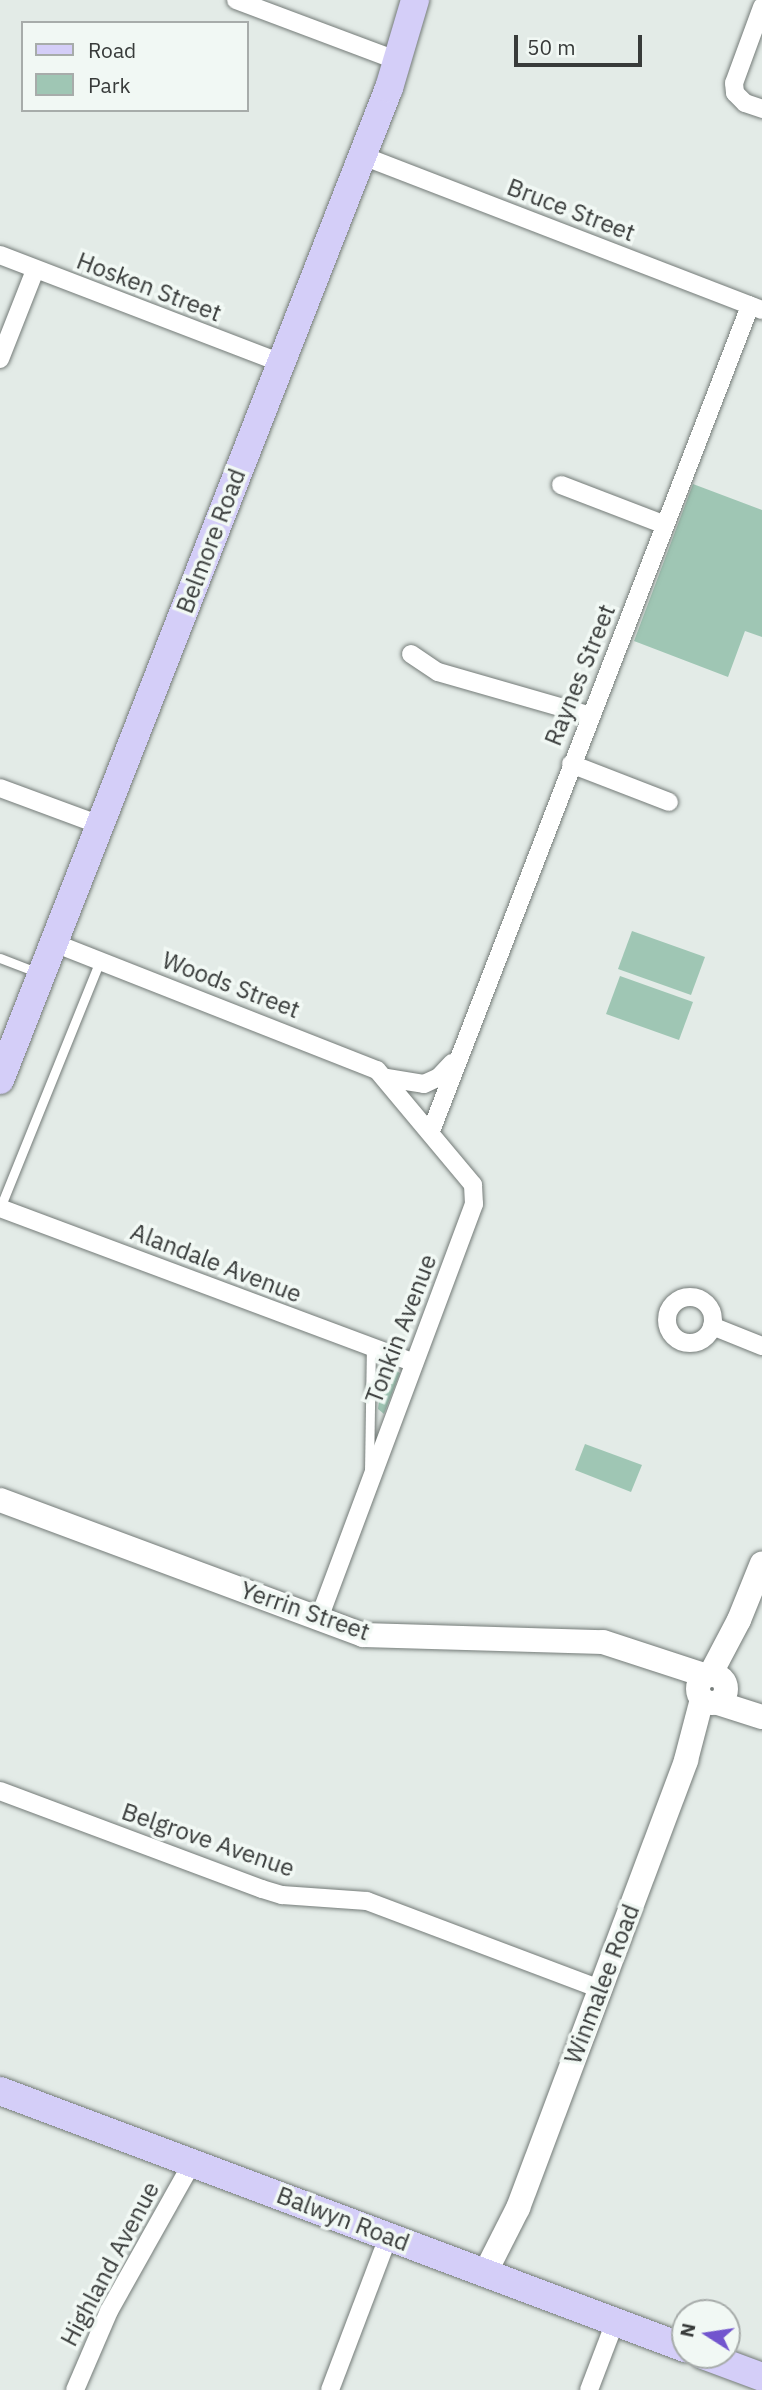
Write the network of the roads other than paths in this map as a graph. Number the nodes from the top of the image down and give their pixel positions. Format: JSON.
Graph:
{"nodes":[{"id":1,"x":236,"y":0,"type":"edge"},
{"id":2,"x":415,"y":0,"type":"edge"},
{"id":3,"x":762,"y":7,"type":"edge"},
{"id":4,"x":398,"y":61,"type":"junction"},
{"id":5,"x":762,"y":109,"type":"edge"},
{"id":6,"x":363,"y":156,"type":"junction"},
{"id":7,"x":0,"y":256,"type":"edge"},
{"id":8,"x":35,"y":270,"type":"junction"},
{"id":9,"x":756,"y":308,"type":"edge"},
{"id":10,"x":0,"y":359,"type":"edge"},
{"id":11,"x":281,"y":363,"type":"junction"},
{"id":12,"x":561,"y":485,"type":"dead end"},
{"id":13,"x":665,"y":525,"type":"junction"},
{"id":14,"x":411,"y":654,"type":"dead end"},
{"id":15,"x":591,"y":716,"type":"junction"},
{"id":16,"x":571,"y":764,"type":"junction"},
{"id":17,"x":0,"y":788,"type":"edge"},
{"id":18,"x":669,"y":803,"type":"dead end"},
{"id":19,"x":100,"y":825,"type":"junction"},
{"id":20,"x":54,"y":943,"type":"junction"},
{"id":21,"x":0,"y":958,"type":"edge"},
{"id":22,"x":100,"y":960,"type":"junction"},
{"id":23,"x":42,"y":973,"type":"junction"},
{"id":24,"x":454,"y":1061,"type":"junction"},
{"id":25,"x":387,"y":1078,"type":"junction"},
{"id":26,"x":0,"y":1080,"type":"edge"},
{"id":27,"x":431,"y":1131,"type":"junction"},
{"id":28,"x":0,"y":1208,"type":"edge"},
{"id":29,"x":712,"y":1326,"type":"dead end"},
{"id":30,"x":762,"y":1346,"type":"edge"},
{"id":31,"x":371,"y":1347,"type":"junction"},
{"id":32,"x":414,"y":1363,"type":"junction"},
{"id":33,"x":369,"y":1485,"type":"junction"},
{"id":34,"x":0,"y":1500,"type":"edge"},
{"id":35,"x":762,"y":1563,"type":"edge"},
{"id":36,"x":318,"y":1619,"type":"junction"},
{"id":37,"x":713,"y":1690,"type":"junction"},
{"id":38,"x":758,"y":1716,"type":"edge"},
{"id":39,"x":0,"y":1791,"type":"edge"},
{"id":40,"x":600,"y":1989,"type":"junction"},
{"id":41,"x":0,"y":2091,"type":"edge"},
{"id":42,"x":192,"y":2163,"type":"junction"},
{"id":43,"x":388,"y":2237,"type":"junction"},
{"id":44,"x":492,"y":2276,"type":"junction"},
{"id":45,"x":615,"y":2322,"type":"junction"},
{"id":46,"x":671,"y":2343,"type":"edge"},
{"id":47,"x":741,"y":2369,"type":"edge"},
{"id":48,"x":762,"y":2377,"type":"edge"},
{"id":49,"x":75,"y":2390,"type":"edge"},
{"id":50,"x":330,"y":2390,"type":"edge"},
{"id":51,"x":589,"y":2390,"type":"edge"}],
"edges":[{"from":1,"to":4,"type":"street"},
{"from":2,"to":4,"type":"main road","name":"Belmore Road"},
{"from":3,"to":5,"type":"street"},
{"from":4,"to":6,"type":"main road","name":"Belmore Road"},
{"from":6,"to":9,"type":"street","name":"Bruce Street"},
{"from":6,"to":11,"type":"main road","name":"Belmore Road"},
{"from":7,"to":8,"type":"street","name":"Hosken Street"},
{"from":8,"to":10,"type":"street"},
{"from":8,"to":11,"type":"street","name":"Hosken Street"},
{"from":9,"to":13,"type":"street","name":"Raynes Street"},
{"from":11,"to":19,"type":"main road","name":"Belmore Road"},
{"from":12,"to":13,"type":"street"},
{"from":13,"to":15,"type":"street","name":"Raynes Street"},
{"from":14,"to":15,"type":"street"},
{"from":15,"to":16,"type":"street","name":"Raynes Street"},
{"from":16,"to":18,"type":"street"},
{"from":16,"to":24,"type":"street","name":"Raynes Street"},
{"from":17,"to":19,"type":"street"},
{"from":19,"to":20,"type":"main road","name":"Belmore Road"},
{"from":20,"to":22,"type":"street","name":"Woods Street"},
{"from":20,"to":23,"type":"main road","name":"Belmore Road"},
{"from":21,"to":23,"type":"lane"},
{"from":22,"to":25,"type":"street","name":"Woods Street"},
{"from":22,"to":28,"type":"lane"},
{"from":23,"to":26,"type":"main road","name":"Belmore Road"},
{"from":24,"to":25,"type":"street","name":"Raynes Street"},
{"from":24,"to":27,"type":"street","name":"Raynes Street"},
{"from":25,"to":27,"type":"street","name":"Tonkin Avenue"},
{"from":27,"to":32,"type":"street","name":"Tonkin Avenue"},
{"from":28,"to":31,"type":"street","name":"Alandale Avenue"},
{"from":29,"to":30,"type":"street"},
{"from":31,"to":32,"type":"street","name":"Alandale Avenue"},
{"from":31,"to":33,"type":"lane"},
{"from":32,"to":33,"type":"street","name":"Tonkin Avenue"},
{"from":33,"to":36,"type":"street","name":"Tonkin Avenue"},
{"from":34,"to":36,"type":"street","name":"Yerrin Street"},
{"from":35,"to":37,"type":"street","name":"Winmalee Road"},
{"from":36,"to":37,"type":"street","name":"Yerrin Street"},
{"from":37,"to":38,"type":"street","name":"Yerrin Street"},
{"from":37,"to":40,"type":"street","name":"Winmalee Road"},
{"from":39,"to":40,"type":"street","name":"Belgrove Avenue"},
{"from":40,"to":44,"type":"street","name":"Winmalee Road"},
{"from":41,"to":42,"type":"main road","name":"Balwyn Road"},
{"from":42,"to":43,"type":"main road","name":"Balwyn Road"},
{"from":42,"to":49,"type":"street","name":"Highland Avenue"},
{"from":43,"to":44,"type":"main road","name":"Balwyn Road"},
{"from":43,"to":50,"type":"street"},
{"from":44,"to":45,"type":"main road","name":"Balwyn Road"},
{"from":45,"to":46,"type":"main road","name":"Balwyn Road"},
{"from":45,"to":51,"type":"street"},
{"from":47,"to":48,"type":"main road"}]}
